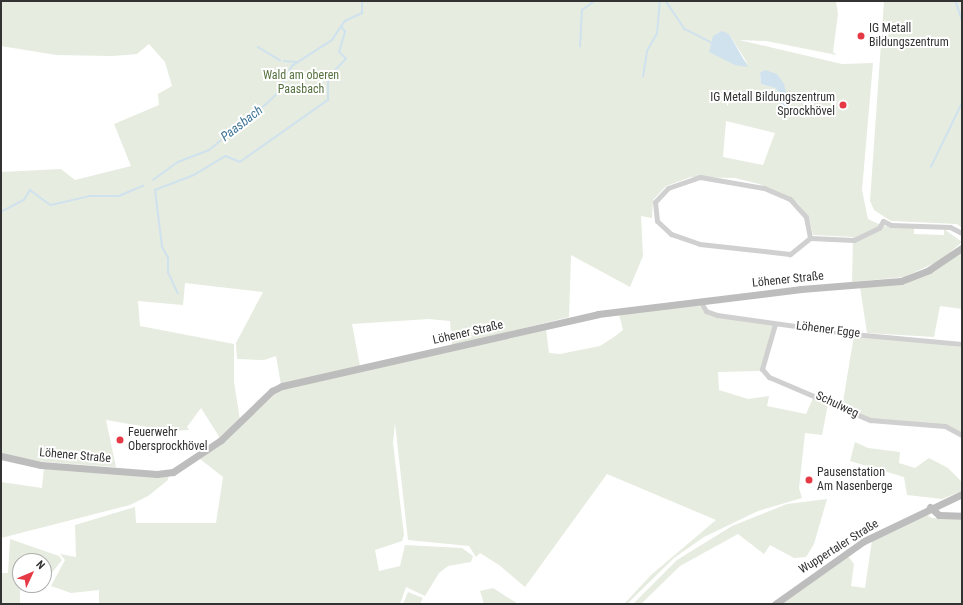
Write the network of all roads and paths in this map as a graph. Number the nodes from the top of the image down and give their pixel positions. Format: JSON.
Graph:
{"nodes":[{"id":1,"x":962,"y":233,"type":"edge"},
{"id":2,"x":810,"y":238,"type":"junction"},
{"id":3,"x":962,"y":248,"type":"edge"},
{"id":4,"x":700,"y":301,"type":"junction"},
{"id":5,"x":775,"y":324,"type":"junction"},
{"id":6,"x":962,"y":344,"type":"edge"},
{"id":7,"x":962,"y":435,"type":"edge"},
{"id":8,"x":1,"y":456,"type":"edge"},
{"id":9,"x":962,"y":494,"type":"edge"},
{"id":10,"x":930,"y":507,"type":"junction"},
{"id":11,"x":962,"y":516,"type":"edge"},
{"id":12,"x":775,"y":604,"type":"edge"}],
"edges":[{"from":1,"to":2,"type":"street"},
{"from":2,"to":2,"type":"street"},
{"from":3,"to":4,"type":"street","name":"Löhener Straße"},
{"from":4,"to":5,"type":"street","name":"Löhener Egge"},
{"from":4,"to":8,"type":"street","name":"Löhener Straße"},
{"from":5,"to":6,"type":"street","name":"Löhener Egge"},
{"from":5,"to":7,"type":"street","name":"Schulweg"},
{"from":9,"to":10,"type":"street","name":"Wuppertaler Straße"},
{"from":10,"to":11,"type":"street"},
{"from":10,"to":12,"type":"street","name":"Wuppertaler Straße"}]}
